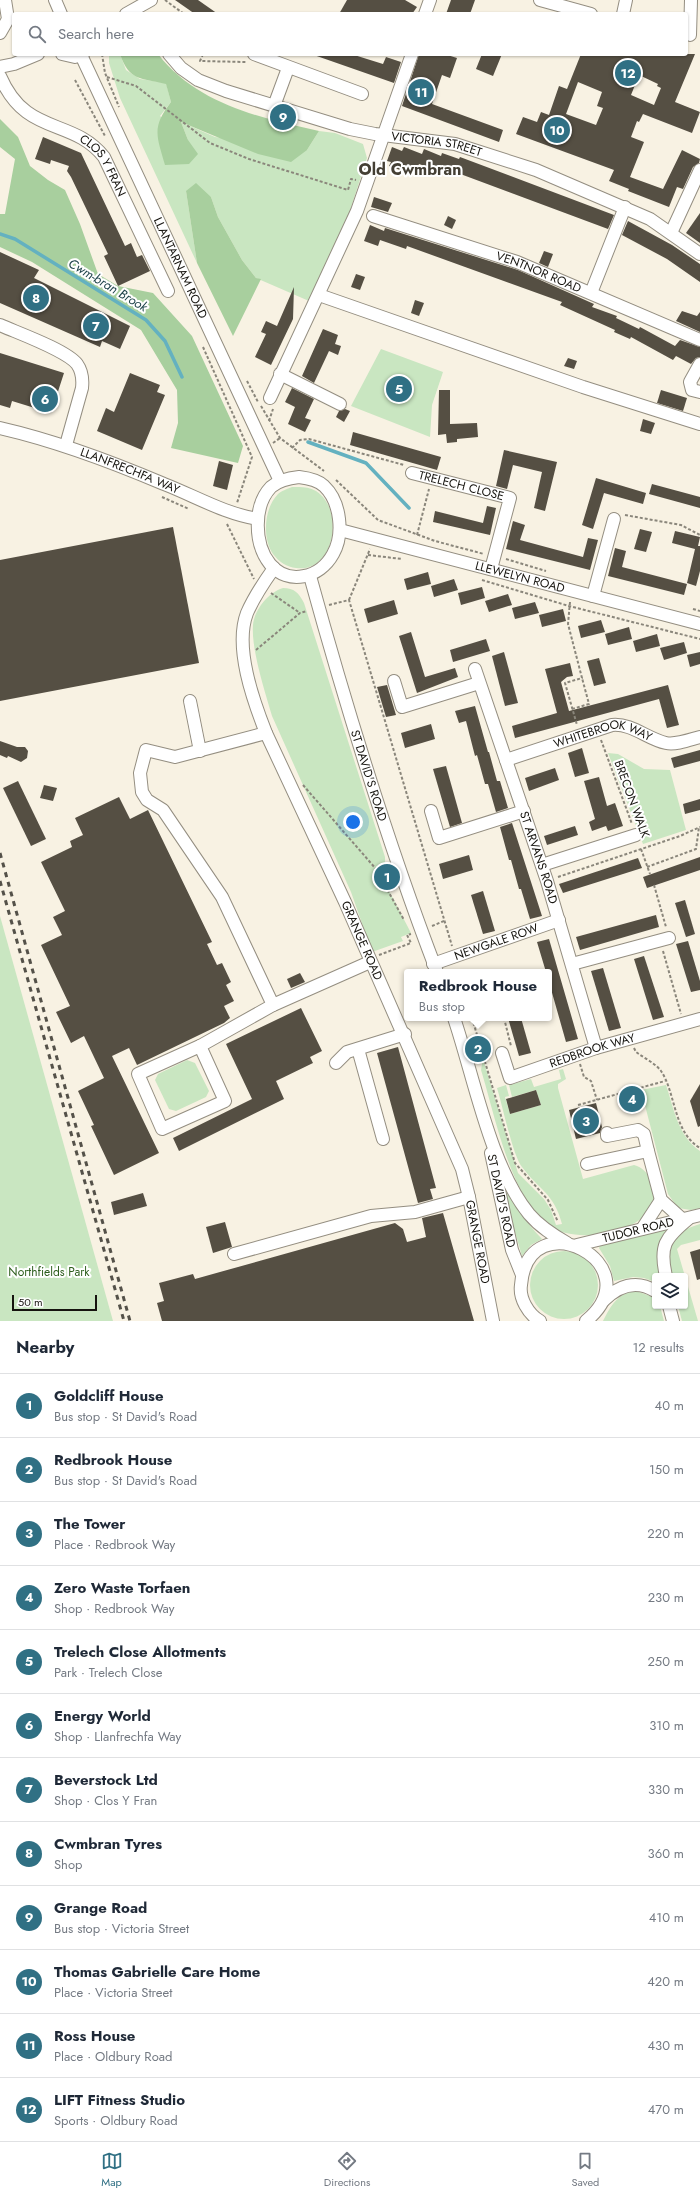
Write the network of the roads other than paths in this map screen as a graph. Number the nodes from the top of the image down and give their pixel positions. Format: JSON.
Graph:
{"nodes":[{"id":1,"x":5,"y":0,"type":"edge"},
{"id":2,"x":55,"y":0,"type":"edge"},
{"id":3,"x":151,"y":0,"type":"edge"},
{"id":4,"x":430,"y":0,"type":"edge"},
{"id":5,"x":540,"y":0,"type":"edge"},
{"id":6,"x":626,"y":0,"type":"edge"},
{"id":7,"x":691,"y":0,"type":"edge"},
{"id":8,"x":562,"y":4,"type":"edge"},
{"id":9,"x":60,"y":12,"type":"edge"},
{"id":10,"x":134,"y":12,"type":"edge"},
{"id":11,"x":426,"y":12,"type":"edge"},
{"id":12,"x":584,"y":12,"type":"edge"},
{"id":13,"x":623,"y":12,"type":"edge"},
{"id":14,"x":0,"y":33,"type":"edge"},
{"id":15,"x":692,"y":36,"type":"edge"},
{"id":16,"x":33,"y":56,"type":"edge"},
{"id":17,"x":82,"y":56,"type":"edge"},
{"id":18,"x":170,"y":56,"type":"edge"},
{"id":19,"x":411,"y":56,"type":"edge"},
{"id":20,"x":251,"y":58,"type":"edge"},
{"id":21,"x":0,"y":67,"type":"edge"},
{"id":22,"x":288,"y":68,"type":"junction"},
{"id":23,"x":0,"y":76,"type":"edge"},
{"id":24,"x":362,"y":94,"type":"dead end"},
{"id":25,"x":274,"y":106,"type":"junction"},
{"id":26,"x":384,"y":136,"type":"junction"},
{"id":27,"x":699,"y":177,"type":"edge"},
{"id":28,"x":625,"y":207,"type":"junction"},
{"id":29,"x":373,"y":216,"type":"dead end"},
{"id":30,"x":671,"y":233,"type":"junction"},
{"id":31,"x":700,"y":254,"type":"edge"},
{"id":32,"x":168,"y":291,"type":"dead end"},
{"id":33,"x":591,"y":293,"type":"junction"},
{"id":34,"x":319,"y":295,"type":"junction"},
{"id":35,"x":0,"y":325,"type":"edge"},
{"id":36,"x":700,"y":340,"type":"edge"},
{"id":37,"x":700,"y":364,"type":"edge"},
{"id":38,"x":280,"y":374,"type":"junction"},
{"id":39,"x":700,"y":392,"type":"edge"},
{"id":40,"x":270,"y":398,"type":"dead end"},
{"id":41,"x":340,"y":404,"type":"dead end"},
{"id":42,"x":700,"y":424,"type":"edge"},
{"id":43,"x":0,"y":428,"type":"edge"},
{"id":44,"x":66,"y":445,"type":"junction"},
{"id":45,"x":412,"y":473,"type":"road end"},
{"id":46,"x":280,"y":481,"type":"junction"},
{"id":47,"x":258,"y":519,"type":"junction"},
{"id":48,"x":614,"y":519,"type":"road end"},
{"id":49,"x":340,"y":530,"type":"junction"},
{"id":50,"x":274,"y":568,"type":"junction"},
{"id":51,"x":491,"y":569,"type":"junction"},
{"id":52,"x":310,"y":576,"type":"junction"},
{"id":53,"x":592,"y":596,"type":"junction"},
{"id":54,"x":698,"y":616,"type":"edge"},
{"id":55,"x":475,"y":669,"type":"dead end"},
{"id":56,"x":394,"y":681,"type":"dead end"},
{"id":57,"x":480,"y":683,"type":"junction"},
{"id":58,"x":190,"y":701,"type":"dead end"},
{"id":59,"x":266,"y":733,"type":"junction"},
{"id":60,"x":700,"y":737,"type":"edge"},
{"id":61,"x":200,"y":751,"type":"junction"},
{"id":62,"x":506,"y":760,"type":"junction"},
{"id":63,"x":431,"y":811,"type":"dead end"},
{"id":64,"x":524,"y":811,"type":"junction"},
{"id":65,"x":636,"y":835,"type":"road end"},
{"id":66,"x":542,"y":865,"type":"junction"},
{"id":67,"x":559,"y":920,"type":"junction"},
{"id":68,"x":669,"y":938,"type":"road end"},
{"id":69,"x":370,"y":960,"type":"junction"},
{"id":70,"x":572,"y":964,"type":"junction"},
{"id":71,"x":435,"y":968,"type":"edge"},
{"id":72,"x":273,"y":1005,"type":"junction"},
{"id":73,"x":455,"y":1021,"type":"edge"},
{"id":74,"x":699,"y":1022,"type":"edge"},
{"id":75,"x":405,"y":1034,"type":"junction"},
{"id":76,"x":200,"y":1046,"type":"junction"},
{"id":77,"x":596,"y":1048,"type":"junction"},
{"id":78,"x":358,"y":1049,"type":"junction"},
{"id":79,"x":502,"y":1053,"type":"dead end"},
{"id":80,"x":336,"y":1063,"type":"dead end"},
{"id":81,"x":486,"y":1126,"type":"junction"},
{"id":82,"x":607,"y":1133,"type":"dead end"},
{"id":83,"x":382,"y":1139,"type":"dead end"},
{"id":84,"x":648,"y":1150,"type":"junction"},
{"id":85,"x":587,"y":1164,"type":"dead end"},
{"id":86,"x":470,"y":1197,"type":"junction"},
{"id":87,"x":662,"y":1200,"type":"junction"},
{"id":88,"x":690,"y":1218,"type":"edge"},
{"id":89,"x":642,"y":1229,"type":"junction"},
{"id":90,"x":572,"y":1244,"type":"junction"},
{"id":91,"x":234,"y":1254,"type":"dead end"},
{"id":92,"x":665,"y":1273,"type":"edge"},
{"id":93,"x":522,"y":1275,"type":"junction"},
{"id":94,"x":652,"y":1290,"type":"edge"},
{"id":95,"x":602,"y":1303,"type":"junction"},
{"id":96,"x":670,"y":1309,"type":"edge"},
{"id":97,"x":528,"y":1316,"type":"edge"},
{"id":98,"x":591,"y":1319,"type":"edge"},
{"id":99,"x":493,"y":1321,"type":"edge"},
{"id":100,"x":540,"y":1321,"type":"edge"},
{"id":101,"x":672,"y":1321,"type":"edge"}],
"edges":[{"from":1,"to":14,"type":"street"},
{"from":2,"to":9,"type":"street"},
{"from":3,"to":10,"type":"street"},
{"from":4,"to":11,"type":"street"},
{"from":5,"to":8,"type":"street"},
{"from":6,"to":13,"type":"street"},
{"from":7,"to":15,"type":"street"},
{"from":8,"to":12,"type":"street"},
{"from":16,"to":21,"type":"street"},
{"from":17,"to":46,"type":"street","name":"LLANTARNAM ROAD"},
{"from":18,"to":25,"type":"street","name":"VICTORIA STREET"},
{"from":19,"to":26,"type":"street"},
{"from":20,"to":22,"type":"street"},
{"from":22,"to":24,"type":"street"},
{"from":22,"to":25,"type":"street"},
{"from":23,"to":32,"type":"street","name":"CLOS Y FRAN"},
{"from":25,"to":26,"type":"street","name":"VICTORIA STREET"},
{"from":26,"to":28,"type":"street","name":"VICTORIA STREET"},
{"from":26,"to":34,"type":"street"},
{"from":27,"to":30,"type":"street"},
{"from":28,"to":30,"type":"street","name":"VICTORIA STREET"},
{"from":28,"to":33,"type":"street"},
{"from":29,"to":33,"type":"street","name":"VENTNOR ROAD"},
{"from":30,"to":31,"type":"street","name":"VICTORIA STREET"},
{"from":33,"to":36,"type":"street","name":"VENTNOR ROAD"},
{"from":34,"to":38,"type":"street"},
{"from":34,"to":42,"type":"street"},
{"from":35,"to":44,"type":"street"},
{"from":37,"to":39,"type":"street"},
{"from":38,"to":40,"type":"street"},
{"from":38,"to":41,"type":"street"},
{"from":43,"to":44,"type":"street","name":"LLANFRECHFA WAY"},
{"from":44,"to":47,"type":"street","name":"LLANFRECHFA WAY"},
{"from":45,"to":51,"type":"street","name":"TRELECH CLOSE"},
{"from":46,"to":47,"type":"street"},
{"from":46,"to":49,"type":"street"},
{"from":47,"to":50,"type":"street"},
{"from":48,"to":53,"type":"street"},
{"from":49,"to":51,"type":"street","name":"LLEWELYN ROAD"},
{"from":49,"to":52,"type":"street"},
{"from":50,"to":52,"type":"street"},
{"from":50,"to":59,"type":"street","name":"GRANGE ROAD"},
{"from":51,"to":53,"type":"street","name":"LLEWELYN ROAD"},
{"from":52,"to":71,"type":"street","name":"ST DAVID'S ROAD"},
{"from":53,"to":54,"type":"street","name":"LLEWELYN ROAD"},
{"from":55,"to":57,"type":"street","name":"ST ARVANS ROAD"},
{"from":56,"to":57,"type":"street"},
{"from":57,"to":62,"type":"street","name":"ST ARVANS ROAD"},
{"from":58,"to":61,"type":"street"},
{"from":59,"to":61,"type":"street"},
{"from":59,"to":69,"type":"street","name":"GRANGE ROAD"},
{"from":60,"to":62,"type":"street","name":"WHITEBROOK WAY"},
{"from":61,"to":72,"type":"street"},
{"from":62,"to":64,"type":"street","name":"ST ARVANS ROAD"},
{"from":63,"to":64,"type":"street"},
{"from":64,"to":66,"type":"street","name":"ST ARVANS ROAD"},
{"from":65,"to":66,"type":"street"},
{"from":66,"to":67,"type":"street","name":"ST ARVANS ROAD"},
{"from":67,"to":70,"type":"street","name":"ST ARVANS ROAD"},
{"from":67,"to":71,"type":"street","name":"NEWGALE ROW"},
{"from":68,"to":70,"type":"street"},
{"from":69,"to":72,"type":"street"},
{"from":69,"to":75,"type":"street","name":"GRANGE ROAD"},
{"from":70,"to":77,"type":"street","name":"ST ARVANS ROAD"},
{"from":72,"to":76,"type":"street"},
{"from":73,"to":81,"type":"street","name":"ST DAVID'S ROAD"},
{"from":74,"to":77,"type":"street","name":"REDBROOK WAY"},
{"from":75,"to":78,"type":"street"},
{"from":75,"to":86,"type":"street","name":"GRANGE ROAD"},
{"from":76,"to":76,"type":"street"},
{"from":77,"to":79,"type":"street","name":"REDBROOK WAY"},
{"from":78,"to":80,"type":"street"},
{"from":78,"to":83,"type":"street"},
{"from":81,"to":90,"type":"street","name":"ST DAVID'S ROAD"},
{"from":81,"to":93,"type":"street","name":"ST DAVID'S ROAD"},
{"from":82,"to":84,"type":"street"},
{"from":84,"to":85,"type":"street"},
{"from":84,"to":87,"type":"street"},
{"from":86,"to":91,"type":"street"},
{"from":86,"to":99,"type":"street","name":"GRANGE ROAD"},
{"from":87,"to":88,"type":"street"},
{"from":87,"to":89,"type":"street"},
{"from":88,"to":89,"type":"street","name":"TUDOR ROAD"},
{"from":88,"to":92,"type":"street"},
{"from":89,"to":90,"type":"street","name":"TUDOR ROAD"},
{"from":90,"to":93,"type":"street","name":"ST DAVID'S ROAD"},
{"from":90,"to":95,"type":"street","name":"ST DAVID'S ROAD"},
{"from":93,"to":97,"type":"street","name":"ST DAVID'S ROAD"},
{"from":94,"to":95,"type":"street"},
{"from":95,"to":98,"type":"street","name":"ST DAVID'S ROAD"},
{"from":96,"to":101,"type":"street"},
{"from":97,"to":100,"type":"street","name":"ST DAVID'S ROAD"}]}
